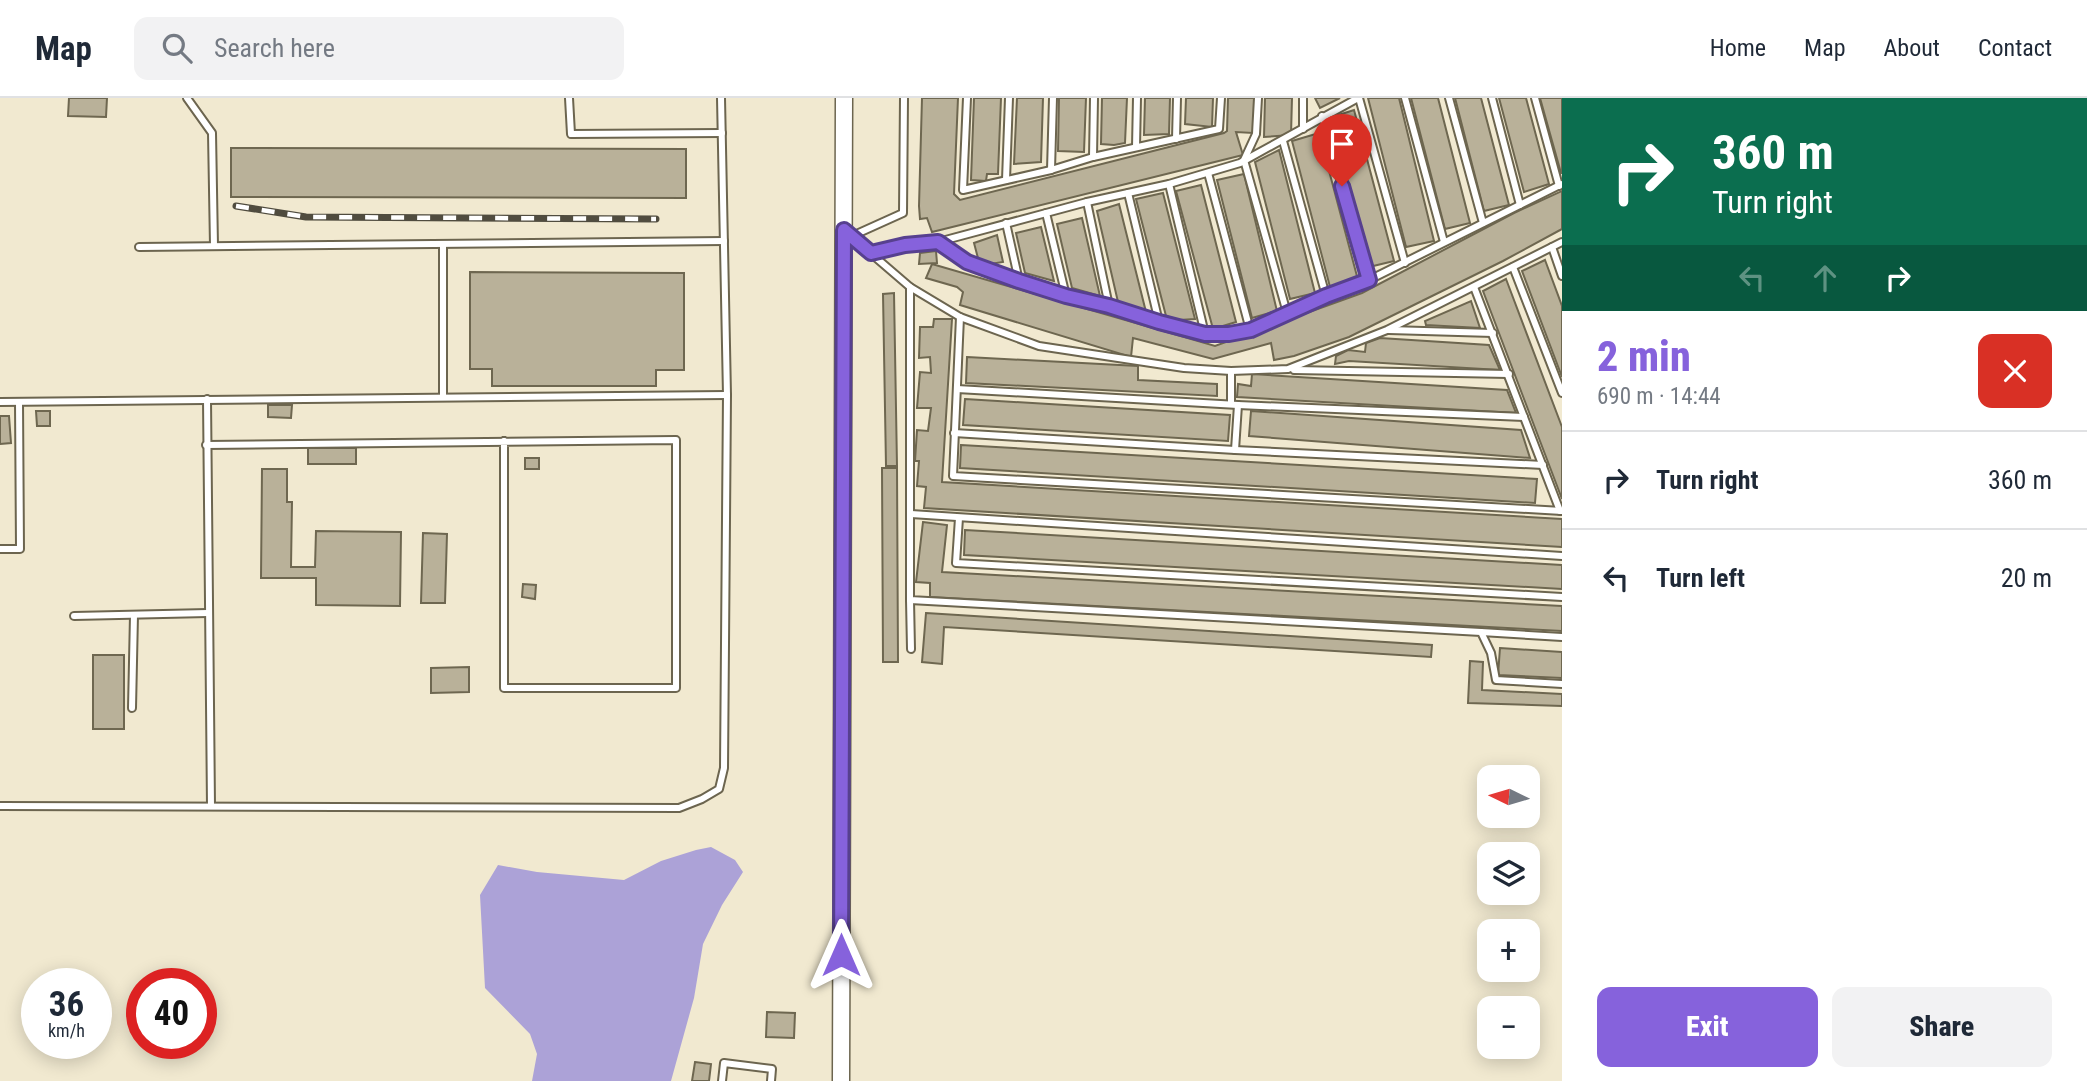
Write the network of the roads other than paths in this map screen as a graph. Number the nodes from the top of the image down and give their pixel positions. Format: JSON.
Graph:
{"nodes":[{"id":1,"x":187,"y":98,"type":"edge"},
{"id":2,"x":569,"y":98,"type":"edge"},
{"id":3,"x":722,"y":98,"type":"edge"},
{"id":4,"x":844,"y":98,"type":"edge"},
{"id":5,"x":904,"y":98,"type":"edge"},
{"id":6,"x":967,"y":98,"type":"edge"},
{"id":7,"x":1009,"y":98,"type":"edge"},
{"id":8,"x":1053,"y":98,"type":"edge"},
{"id":9,"x":1094,"y":98,"type":"edge"},
{"id":10,"x":1137,"y":98,"type":"edge"},
{"id":11,"x":1177,"y":98,"type":"edge"},
{"id":12,"x":1220,"y":98,"type":"edge"},
{"id":13,"x":1258,"y":98,"type":"edge"},
{"id":14,"x":1303,"y":98,"type":"edge"},
{"id":15,"x":1359,"y":98,"type":"edge"},
{"id":16,"x":1405,"y":98,"type":"edge"},
{"id":17,"x":1450,"y":98,"type":"edge"},
{"id":18,"x":1492,"y":98,"type":"edge"},
{"id":19,"x":1535,"y":98,"type":"edge"},
{"id":20,"x":1322,"y":116,"type":"junction"},
{"id":21,"x":1303,"y":129,"type":"junction"},
{"id":22,"x":722,"y":133,"type":"junction"},
{"id":23,"x":1176,"y":139,"type":"junction"},
{"id":24,"x":1283,"y":141,"type":"junction"},
{"id":25,"x":1136,"y":147,"type":"junction"},
{"id":26,"x":1093,"y":157,"type":"junction"},
{"id":27,"x":1244,"y":160,"type":"junction"},
{"id":28,"x":1051,"y":170,"type":"junction"},
{"id":29,"x":1208,"y":173,"type":"junction"},
{"id":30,"x":1006,"y":180,"type":"junction"},
{"id":31,"x":1169,"y":184,"type":"junction"},
{"id":32,"x":1560,"y":185,"type":"edge"},
{"id":33,"x":1128,"y":193,"type":"junction"},
{"id":34,"x":1087,"y":202,"type":"junction"},
{"id":35,"x":1520,"y":205,"type":"junction"},
{"id":36,"x":1046,"y":214,"type":"junction"},
{"id":37,"x":1006,"y":223,"type":"junction"},
{"id":38,"x":1483,"y":223,"type":"junction"},
{"id":39,"x":848,"y":233,"type":"junction"},
{"id":40,"x":724,"y":241,"type":"junction"},
{"id":41,"x":938,"y":242,"type":"junction"},
{"id":42,"x":1444,"y":242,"type":"junction"},
{"id":43,"x":1562,"y":242,"type":"edge"},
{"id":44,"x":443,"y":244,"type":"junction"},
{"id":45,"x":214,"y":246,"type":"junction"},
{"id":46,"x":139,"y":247,"type":"dead end"},
{"id":47,"x":1552,"y":247,"type":"junction"},
{"id":48,"x":871,"y":253,"type":"junction"},
{"id":49,"x":1405,"y":263,"type":"junction"},
{"id":50,"x":1513,"y":267,"type":"junction"},
{"id":51,"x":1562,"y":276,"type":"edge"},
{"id":52,"x":1369,"y":280,"type":"junction"},
{"id":53,"x":1019,"y":281,"type":"junction"},
{"id":54,"x":910,"y":286,"type":"junction"},
{"id":55,"x":1474,"y":287,"type":"junction"},
{"id":56,"x":1066,"y":296,"type":"junction"},
{"id":57,"x":1326,"y":296,"type":"junction"},
{"id":58,"x":1109,"y":306,"type":"junction"},
{"id":59,"x":1286,"y":313,"type":"junction"},
{"id":60,"x":960,"y":317,"type":"junction"},
{"id":61,"x":1159,"y":322,"type":"junction"},
{"id":62,"x":1251,"y":330,"type":"junction"},
{"id":63,"x":1387,"y":330,"type":"junction"},
{"id":64,"x":1493,"y":333,"type":"junction"},
{"id":65,"x":1205,"y":334,"type":"junction"},
{"id":66,"x":1288,"y":369,"type":"junction"},
{"id":67,"x":1231,"y":371,"type":"junction"},
{"id":68,"x":1509,"y":374,"type":"junction"},
{"id":69,"x":957,"y":389,"type":"junction"},
{"id":70,"x":1562,"y":393,"type":"edge"},
{"id":71,"x":727,"y":396,"type":"junction"},
{"id":72,"x":443,"y":397,"type":"junction"},
{"id":73,"x":207,"y":399,"type":"junction"},
{"id":74,"x":0,"y":402,"type":"edge"},
{"id":75,"x":19,"y":402,"type":"junction"},
{"id":76,"x":1234,"y":405,"type":"junction"},
{"id":77,"x":1524,"y":417,"type":"junction"},
{"id":78,"x":954,"y":433,"type":"junction"},
{"id":79,"x":504,"y":442,"type":"junction"},
{"id":80,"x":206,"y":445,"type":"junction"},
{"id":81,"x":1235,"y":450,"type":"junction"},
{"id":82,"x":1543,"y":465,"type":"junction"},
{"id":83,"x":1561,"y":511,"type":"edge"},
{"id":84,"x":911,"y":514,"type":"junction"},
{"id":85,"x":959,"y":518,"type":"junction"},
{"id":86,"x":0,"y":549,"type":"edge"},
{"id":87,"x":1562,"y":556,"type":"edge"},
{"id":88,"x":1562,"y":597,"type":"edge"},
{"id":89,"x":910,"y":600,"type":"junction"},
{"id":90,"x":208,"y":613,"type":"junction"},
{"id":91,"x":134,"y":615,"type":"junction"},
{"id":92,"x":74,"y":616,"type":"dead end"},
{"id":93,"x":1481,"y":632,"type":"junction"},
{"id":94,"x":1562,"y":637,"type":"edge"},
{"id":95,"x":911,"y":649,"type":"dead end"},
{"id":96,"x":1562,"y":684,"type":"edge"},
{"id":97,"x":132,"y":708,"type":"dead end"},
{"id":98,"x":0,"y":806,"type":"edge"},
{"id":99,"x":211,"y":806,"type":"junction"},
{"id":100,"x":722,"y":1081,"type":"edge"},
{"id":101,"x":771,"y":1081,"type":"edge"},
{"id":102,"x":841,"y":1081,"type":"edge"}],
"edges":[{"from":1,"to":45,"type":"lane"},
{"from":2,"to":22,"type":"lane"},
{"from":3,"to":22,"type":"lane"},
{"from":4,"to":39,"type":"street"},
{"from":5,"to":39,"type":"lane"},
{"from":6,"to":30,"type":"lane"},
{"from":7,"to":30,"type":"lane"},
{"from":8,"to":28,"type":"lane"},
{"from":9,"to":26,"type":"lane"},
{"from":10,"to":25,"type":"lane"},
{"from":11,"to":23,"type":"lane"},
{"from":12,"to":23,"type":"lane"},
{"from":13,"to":27,"type":"lane"},
{"from":14,"to":21,"type":"lane"},
{"from":15,"to":20,"type":"lane"},
{"from":15,"to":49,"type":"lane"},
{"from":16,"to":42,"type":"lane"},
{"from":17,"to":38,"type":"lane"},
{"from":18,"to":35,"type":"lane"},
{"from":19,"to":32,"type":"lane"},
{"from":20,"to":21,"type":"lane"},
{"from":20,"to":52,"type":"lane"},
{"from":21,"to":24,"type":"lane"},
{"from":22,"to":40,"type":"lane"},
{"from":23,"to":25,"type":"lane"},
{"from":24,"to":27,"type":"lane"},
{"from":24,"to":57,"type":"lane"},
{"from":25,"to":26,"type":"lane"},
{"from":26,"to":28,"type":"lane"},
{"from":27,"to":29,"type":"lane"},
{"from":27,"to":59,"type":"lane"},
{"from":28,"to":30,"type":"lane"},
{"from":29,"to":31,"type":"lane"},
{"from":29,"to":62,"type":"lane"},
{"from":31,"to":33,"type":"lane"},
{"from":31,"to":65,"type":"lane"},
{"from":32,"to":35,"type":"lane"},
{"from":33,"to":34,"type":"lane"},
{"from":33,"to":61,"type":"lane"},
{"from":34,"to":36,"type":"lane"},
{"from":34,"to":58,"type":"lane"},
{"from":35,"to":38,"type":"lane"},
{"from":36,"to":37,"type":"lane"},
{"from":36,"to":56,"type":"lane"},
{"from":37,"to":41,"type":"lane"},
{"from":37,"to":53,"type":"lane"},
{"from":38,"to":42,"type":"lane"},
{"from":39,"to":48,"type":"lane"},
{"from":39,"to":102,"type":"street"},
{"from":40,"to":44,"type":"lane"},
{"from":40,"to":71,"type":"lane"},
{"from":41,"to":48,"type":"lane"},
{"from":41,"to":53,"type":"lane"},
{"from":42,"to":49,"type":"lane"},
{"from":43,"to":47,"type":"lane"},
{"from":44,"to":45,"type":"lane"},
{"from":44,"to":72,"type":"lane"},
{"from":45,"to":46,"type":"lane"},
{"from":47,"to":50,"type":"lane"},
{"from":47,"to":51,"type":"lane"},
{"from":48,"to":54,"type":"lane"},
{"from":49,"to":52,"type":"lane"},
{"from":50,"to":55,"type":"lane"},
{"from":50,"to":70,"type":"lane"},
{"from":52,"to":57,"type":"lane"},
{"from":53,"to":56,"type":"lane"},
{"from":54,"to":60,"type":"lane"},
{"from":54,"to":84,"type":"lane"},
{"from":55,"to":63,"type":"lane"},
{"from":55,"to":64,"type":"lane"},
{"from":56,"to":58,"type":"lane"},
{"from":57,"to":59,"type":"lane"},
{"from":58,"to":61,"type":"lane"},
{"from":59,"to":62,"type":"lane"},
{"from":60,"to":67,"type":"lane"},
{"from":60,"to":69,"type":"lane"},
{"from":61,"to":65,"type":"lane"},
{"from":62,"to":65,"type":"lane"},
{"from":63,"to":64,"type":"lane"},
{"from":63,"to":66,"type":"lane"},
{"from":64,"to":68,"type":"lane"},
{"from":66,"to":67,"type":"lane"},
{"from":66,"to":68,"type":"lane"},
{"from":67,"to":76,"type":"lane"},
{"from":68,"to":77,"type":"lane"},
{"from":69,"to":76,"type":"lane"},
{"from":69,"to":78,"type":"lane"},
{"from":71,"to":72,"type":"lane"},
{"from":71,"to":99,"type":"lane"},
{"from":72,"to":73,"type":"lane"},
{"from":73,"to":75,"type":"lane"},
{"from":73,"to":80,"type":"lane"},
{"from":74,"to":75,"type":"lane"},
{"from":75,"to":86,"type":"lane"},
{"from":76,"to":77,"type":"lane"},
{"from":76,"to":81,"type":"lane"},
{"from":77,"to":82,"type":"lane"},
{"from":78,"to":81,"type":"lane"},
{"from":78,"to":83,"type":"lane"},
{"from":79,"to":79,"type":"lane"},
{"from":79,"to":80,"type":"lane"},
{"from":80,"to":90,"type":"lane"},
{"from":81,"to":82,"type":"lane"},
{"from":82,"to":83,"type":"lane"},
{"from":84,"to":85,"type":"lane"},
{"from":84,"to":89,"type":"lane"},
{"from":85,"to":87,"type":"lane"},
{"from":85,"to":88,"type":"lane"},
{"from":89,"to":93,"type":"lane"},
{"from":89,"to":95,"type":"lane"},
{"from":90,"to":91,"type":"lane"},
{"from":90,"to":99,"type":"lane"},
{"from":91,"to":92,"type":"lane"},
{"from":91,"to":97,"type":"lane"},
{"from":93,"to":94,"type":"lane"},
{"from":93,"to":96,"type":"lane"},
{"from":98,"to":99,"type":"lane"},
{"from":100,"to":101,"type":"lane"}]}
